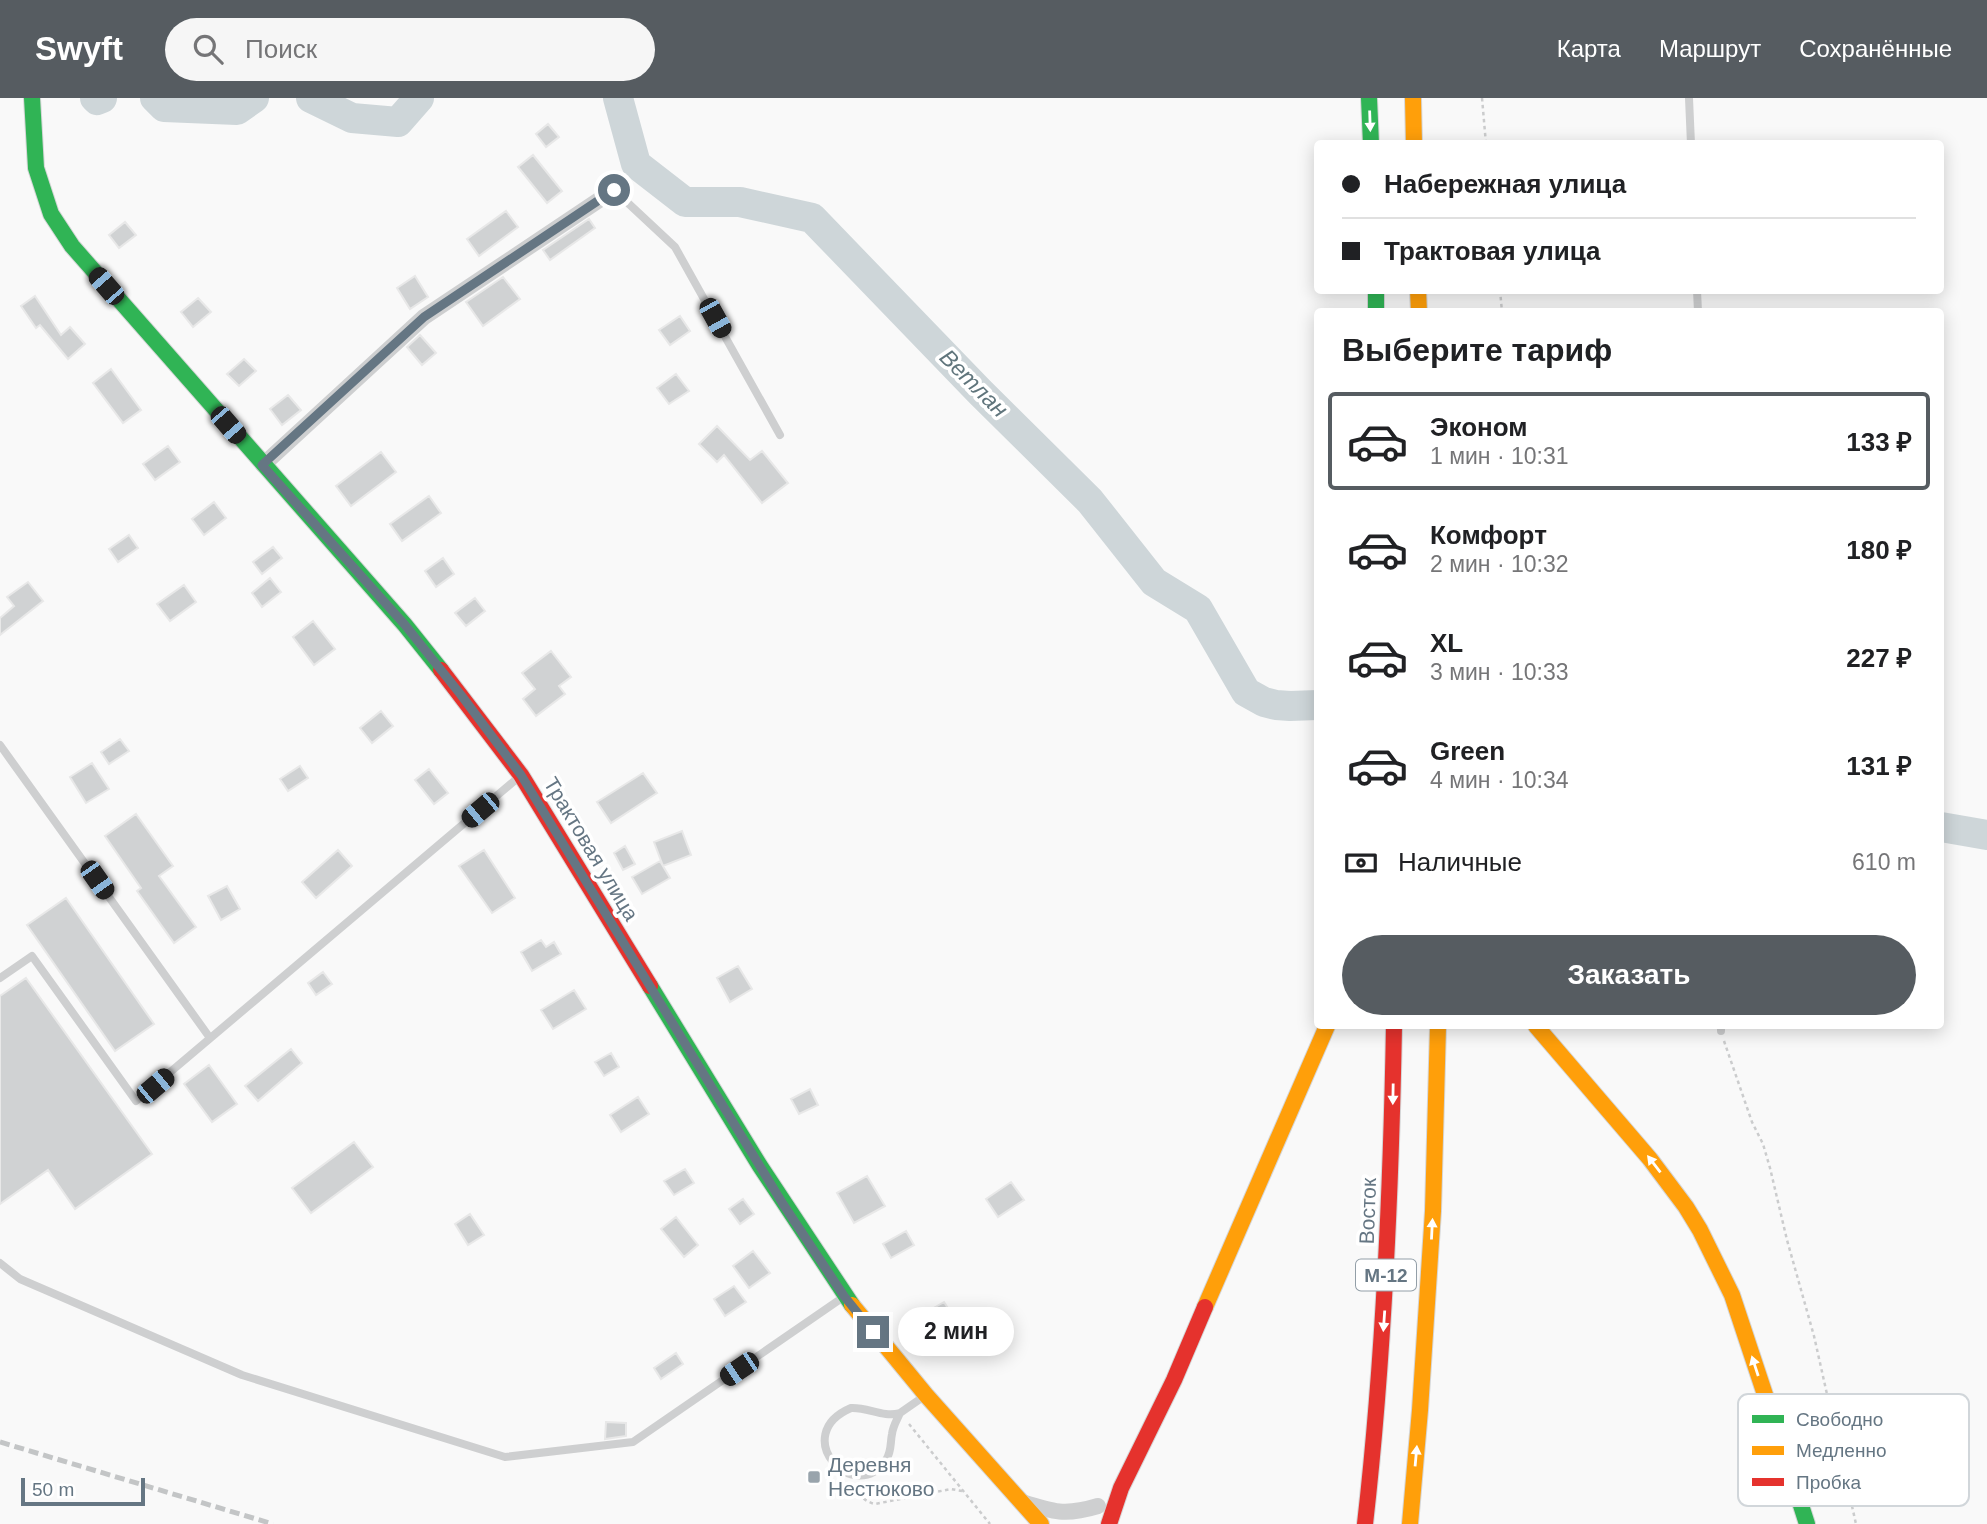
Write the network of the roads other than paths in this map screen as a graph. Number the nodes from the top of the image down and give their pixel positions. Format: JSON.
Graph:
{"nodes":[{"id":1,"x":1369,"y":98,"type":"edge"},
{"id":2,"x":1413,"y":98,"type":"edge"},
{"id":3,"x":1689,"y":98,"type":"edge"},
{"id":4,"x":32,"y":101,"type":"edge"},
{"id":5,"x":1371,"y":140,"type":"edge"},
{"id":6,"x":1414,"y":140,"type":"edge"},
{"id":7,"x":1690,"y":140,"type":"edge"},
{"id":8,"x":614,"y":190,"type":"joint"},
{"id":9,"x":780,"y":435,"type":"dead end"},
{"id":10,"x":262,"y":465,"type":"junction"},
{"id":11,"x":0,"y":745,"type":"edge"},
{"id":12,"x":521,"y":775,"type":"junction"},
{"id":13,"x":0,"y":978,"type":"edge"},
{"id":14,"x":1326,"y":1029,"type":"edge"},
{"id":15,"x":1394,"y":1029,"type":"edge"},
{"id":16,"x":1438,"y":1029,"type":"edge"},
{"id":17,"x":1539,"y":1029,"type":"edge"},
{"id":18,"x":210,"y":1038,"type":"junction"},
{"id":19,"x":0,"y":1263,"type":"edge"},
{"id":20,"x":844,"y":1296,"type":"junction"},
{"id":21,"x":1764,"y":1394,"type":"edge"},
{"id":22,"x":926,"y":1395,"type":"junction"},
{"id":23,"x":900,"y":1413,"type":"junction"},
{"id":24,"x":1020,"y":1501,"type":"junction"},
{"id":25,"x":1098,"y":1506,"type":"dead end"},
{"id":26,"x":1801,"y":1506,"type":"edge"},
{"id":27,"x":1041,"y":1524,"type":"edge"},
{"id":28,"x":1109,"y":1524,"type":"edge"},
{"id":29,"x":1366,"y":1524,"type":"edge"},
{"id":30,"x":1409,"y":1524,"type":"edge"},
{"id":31,"x":1807,"y":1524,"type":"edge"}],
"edges":[{"from":1,"to":5,"type":"main road","one_way":true},
{"from":2,"to":6,"type":"main road"},
{"from":3,"to":7,"type":"lane"},
{"from":4,"to":10,"type":"main road","name":"Трактовая улица"},
{"from":8,"to":9,"type":"lane"},
{"from":8,"to":10,"type":"street"},
{"from":10,"to":12,"type":"main road","name":"Трактовая улица"},
{"from":11,"to":18,"type":"lane"},
{"from":12,"to":18,"type":"lane"},
{"from":12,"to":20,"type":"main road","name":"Трактовая улица"},
{"from":13,"to":18,"type":"lane"},
{"from":14,"to":28,"type":"main road"},
{"from":15,"to":29,"type":"main road","name":"Восток","number":"М-12","one_way":true},
{"from":30,"to":16,"type":"main road","number":"М-12","one_way":true},
{"from":21,"to":17,"type":"main road","one_way":true},
{"from":19,"to":20,"type":"lane"},
{"from":20,"to":22,"type":"main road","name":"Трактовая улица"},
{"from":22,"to":23,"type":"lane"},
{"from":22,"to":24,"type":"main road","name":"Трактовая улица"},
{"from":23,"to":23,"type":"lane"},
{"from":24,"to":25,"type":"street"},
{"from":24,"to":27,"type":"main road","name":"Трактовая улица"},
{"from":31,"to":26,"type":"main road","one_way":true}]}
